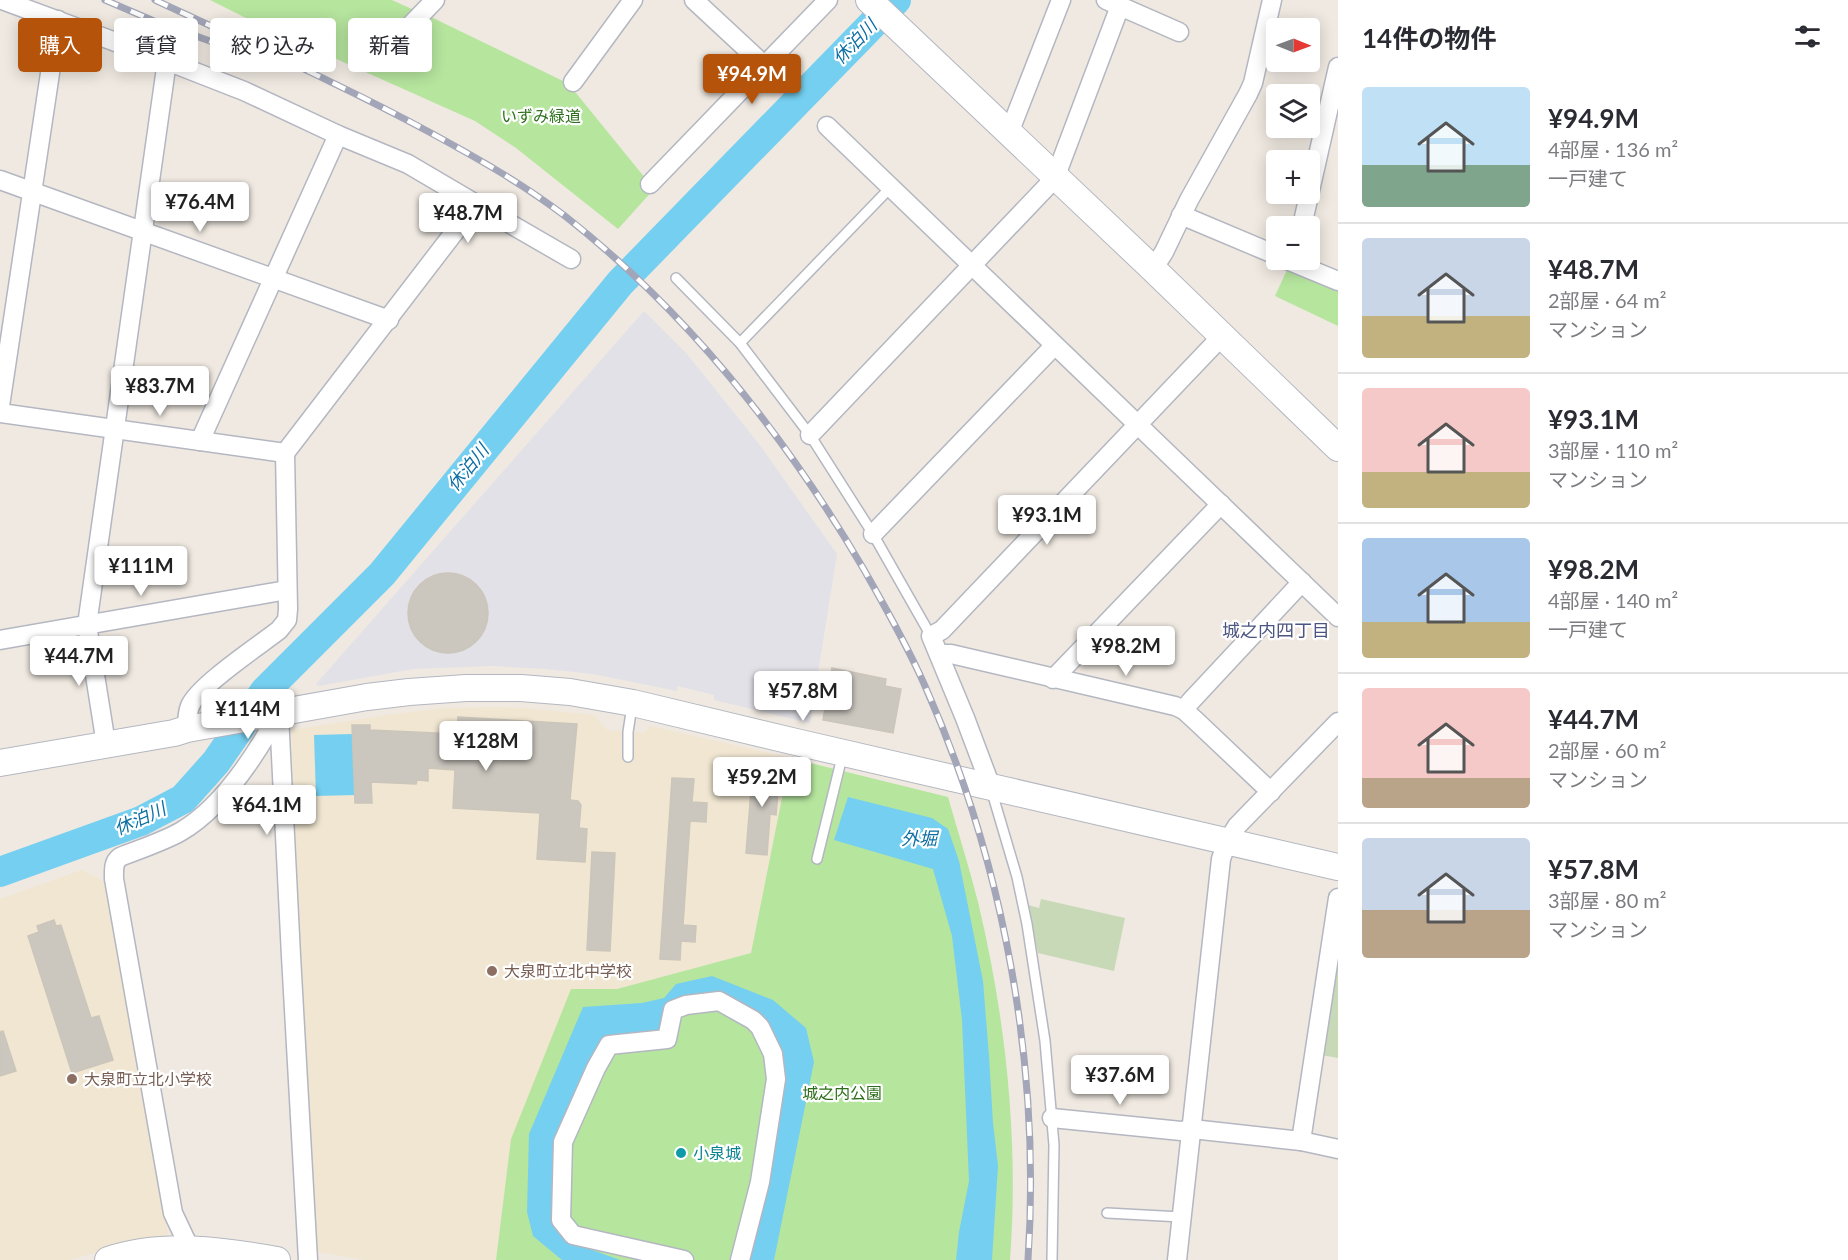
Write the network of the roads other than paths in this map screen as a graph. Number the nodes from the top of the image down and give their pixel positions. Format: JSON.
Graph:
{"nodes":[{"id":1,"x":2,"y":0,"type":"edge"},
{"id":2,"x":435,"y":0,"type":"edge"},
{"id":3,"x":633,"y":0,"type":"edge"},
{"id":4,"x":694,"y":0,"type":"edge"},
{"id":5,"x":828,"y":0,"type":"edge"},
{"id":6,"x":1061,"y":0,"type":"edge"},
{"id":7,"x":1272,"y":0,"type":"edge"},
{"id":8,"x":1113,"y":3,"type":"edge"},
{"id":9,"x":873,"y":4,"type":"edge"},
{"id":10,"x":52,"y":18,"type":"edge"},
{"id":11,"x":418,"y":18,"type":"edge"},
{"id":12,"x":1179,"y":32,"type":"dead end"},
{"id":13,"x":765,"y":66,"type":"junction"},
{"id":14,"x":1338,"y":68,"type":"edge"},
{"id":15,"x":50,"y":72,"type":"edge"},
{"id":16,"x":165,"y":72,"type":"edge"},
{"id":17,"x":195,"y":72,"type":"edge"},
{"id":18,"x":573,"y":82,"type":"dead end"},
{"id":19,"x":827,"y":126,"type":"dead end"},
{"id":20,"x":1009,"y":133,"type":"junction"},
{"id":21,"x":338,"y":135,"type":"junction"},
{"id":22,"x":1055,"y":178,"type":"junction"},
{"id":23,"x":0,"y":180,"type":"edge"},
{"id":24,"x":650,"y":184,"type":"dead end"},
{"id":25,"x":891,"y":187,"type":"junction"},
{"id":26,"x":31,"y":191,"type":"junction"},
{"id":27,"x":476,"y":204,"type":"junction"},
{"id":28,"x":1181,"y":215,"type":"junction"},
{"id":29,"x":1304,"y":216,"type":"edge"},
{"id":30,"x":142,"y":231,"type":"junction"},
{"id":31,"x":1266,"y":250,"type":"edge"},
{"id":32,"x":571,"y":259,"type":"dead end"},
{"id":33,"x":971,"y":265,"type":"junction"},
{"id":34,"x":1153,"y":269,"type":"junction"},
{"id":35,"x":1312,"y":270,"type":"edge"},
{"id":36,"x":273,"y":278,"type":"junction"},
{"id":37,"x":676,"y":278,"type":"dead end"},
{"id":38,"x":1338,"y":281,"type":"edge"},
{"id":39,"x":389,"y":320,"type":"junction"},
{"id":40,"x":1222,"y":336,"type":"junction"},
{"id":41,"x":740,"y":343,"type":"junction"},
{"id":42,"x":1054,"y":346,"type":"junction"},
{"id":43,"x":0,"y":406,"type":"edge"},
{"id":44,"x":0,"y":413,"type":"edge"},
{"id":45,"x":1139,"y":424,"type":"junction"},
{"id":46,"x":115,"y":430,"type":"junction"},
{"id":47,"x":810,"y":435,"type":"junction"},
{"id":48,"x":200,"y":441,"type":"junction"},
{"id":49,"x":1338,"y":448,"type":"edge"},
{"id":50,"x":285,"y":453,"type":"junction"},
{"id":51,"x":1221,"y":504,"type":"junction"},
{"id":52,"x":873,"y":534,"type":"junction"},
{"id":53,"x":1302,"y":582,"type":"junction"},
{"id":54,"x":287,"y":590,"type":"junction"},
{"id":55,"x":1338,"y":617,"type":"edge"},
{"id":56,"x":87,"y":625,"type":"junction"},
{"id":57,"x":930,"y":636,"type":"junction"},
{"id":58,"x":0,"y":640,"type":"edge"},
{"id":59,"x":939,"y":654,"type":"junction"},
{"id":60,"x":1053,"y":679,"type":"junction"},
{"id":61,"x":633,"y":703,"type":"junction"},
{"id":62,"x":1184,"y":710,"type":"junction"},
{"id":63,"x":270,"y":715,"type":"junction"},
{"id":64,"x":1338,"y":722,"type":"edge"},
{"id":65,"x":187,"y":729,"type":"junction"},
{"id":66,"x":106,"y":744,"type":"junction"},
{"id":67,"x":843,"y":753,"type":"junction"},
{"id":68,"x":628,"y":757,"type":"dead end"},
{"id":69,"x":0,"y":763,"type":"edge"},
{"id":70,"x":991,"y":787,"type":"junction"},
{"id":71,"x":1271,"y":792,"type":"junction"},
{"id":72,"x":1227,"y":842,"type":"junction"},
{"id":73,"x":817,"y":859,"type":"dead end"},
{"id":74,"x":1338,"y":867,"type":"edge"},
{"id":75,"x":1338,"y":898,"type":"edge"},
{"id":76,"x":1052,"y":1118,"type":"junction"},
{"id":77,"x":1192,"y":1129,"type":"junction"},
{"id":78,"x":1301,"y":1141,"type":"junction"},
{"id":79,"x":1338,"y":1149,"type":"edge"},
{"id":80,"x":1107,"y":1213,"type":"dead end"},
{"id":81,"x":1181,"y":1217,"type":"junction"},
{"id":82,"x":190,"y":1249,"type":"junction"},
{"id":83,"x":108,"y":1260,"type":"edge"},
{"id":84,"x":275,"y":1260,"type":"edge"},
{"id":85,"x":308,"y":1260,"type":"edge"},
{"id":86,"x":684,"y":1260,"type":"edge"},
{"id":87,"x":740,"y":1260,"type":"edge"},
{"id":88,"x":1052,"y":1260,"type":"edge"},
{"id":89,"x":1177,"y":1260,"type":"edge"}],
"edges":[{"from":1,"to":10,"type":"street"},
{"from":2,"to":11,"type":"street"},
{"from":3,"to":18,"type":"street"},
{"from":4,"to":13,"type":"street"},
{"from":5,"to":13,"type":"street"},
{"from":6,"to":20,"type":"street"},
{"from":7,"to":28,"type":"street"},
{"from":8,"to":12,"type":"street"},
{"from":8,"to":22,"type":"street"},
{"from":9,"to":20,"type":"street"},
{"from":13,"to":24,"type":"street"},
{"from":14,"to":29,"type":"street"},
{"from":15,"to":26,"type":"street"},
{"from":16,"to":30,"type":"street"},
{"from":17,"to":21,"type":"street"},
{"from":19,"to":25,"type":"street"},
{"from":20,"to":22,"type":"street"},
{"from":21,"to":27,"type":"street"},
{"from":21,"to":36,"type":"street"},
{"from":22,"to":33,"type":"street"},
{"from":22,"to":34,"type":"street"},
{"from":23,"to":26,"type":"street"},
{"from":25,"to":33,"type":"street"},
{"from":25,"to":41,"type":"lane"},
{"from":26,"to":30,"type":"street"},
{"from":26,"to":43,"type":"street"},
{"from":27,"to":32,"type":"street"},
{"from":27,"to":39,"type":"street"},
{"from":28,"to":31,"type":"street"},
{"from":28,"to":34,"type":"street"},
{"from":30,"to":36,"type":"street"},
{"from":30,"to":46,"type":"street"},
{"from":33,"to":42,"type":"street"},
{"from":33,"to":47,"type":"street"},
{"from":34,"to":40,"type":"street"},
{"from":35,"to":38,"type":"street"},
{"from":36,"to":39,"type":"street"},
{"from":36,"to":48,"type":"street"},
{"from":37,"to":41,"type":"lane"},
{"from":39,"to":50,"type":"street"},
{"from":40,"to":45,"type":"street"},
{"from":40,"to":49,"type":"street"},
{"from":41,"to":47,"type":"lane"},
{"from":42,"to":45,"type":"street"},
{"from":42,"to":52,"type":"street"},
{"from":44,"to":46,"type":"street"},
{"from":45,"to":51,"type":"street"},
{"from":45,"to":57,"type":"street"},
{"from":46,"to":48,"type":"street"},
{"from":46,"to":56,"type":"street"},
{"from":47,"to":52,"type":"lane"},
{"from":48,"to":50,"type":"street"},
{"from":50,"to":54,"type":"street"},
{"from":51,"to":53,"type":"street"},
{"from":51,"to":60,"type":"street"},
{"from":52,"to":57,"type":"lane"},
{"from":53,"to":55,"type":"street"},
{"from":53,"to":62,"type":"street"},
{"from":54,"to":56,"type":"street"},
{"from":54,"to":65,"type":"street"},
{"from":56,"to":58,"type":"street"},
{"from":56,"to":66,"type":"street"},
{"from":57,"to":59,"type":"street"},
{"from":59,"to":60,"type":"street"},
{"from":59,"to":70,"type":"street"},
{"from":60,"to":62,"type":"street"},
{"from":61,"to":63,"type":"street"},
{"from":61,"to":67,"type":"street"},
{"from":61,"to":68,"type":"lane"},
{"from":62,"to":71,"type":"street"},
{"from":63,"to":65,"type":"street"},
{"from":63,"to":82,"type":"street"},
{"from":63,"to":85,"type":"street"},
{"from":64,"to":71,"type":"street"},
{"from":65,"to":66,"type":"street"},
{"from":66,"to":69,"type":"street"},
{"from":67,"to":70,"type":"street"},
{"from":67,"to":73,"type":"lane"},
{"from":70,"to":72,"type":"street"},
{"from":70,"to":76,"type":"lane"},
{"from":71,"to":72,"type":"street"},
{"from":72,"to":74,"type":"street"},
{"from":72,"to":77,"type":"street"},
{"from":75,"to":78,"type":"street"},
{"from":76,"to":77,"type":"street"},
{"from":76,"to":88,"type":"lane"},
{"from":77,"to":78,"type":"street"},
{"from":77,"to":81,"type":"street"},
{"from":78,"to":79,"type":"street"},
{"from":80,"to":81,"type":"lane"},
{"from":81,"to":89,"type":"street"},
{"from":82,"to":83,"type":"street"},
{"from":82,"to":84,"type":"street"},
{"from":86,"to":87,"type":"street"}]}
